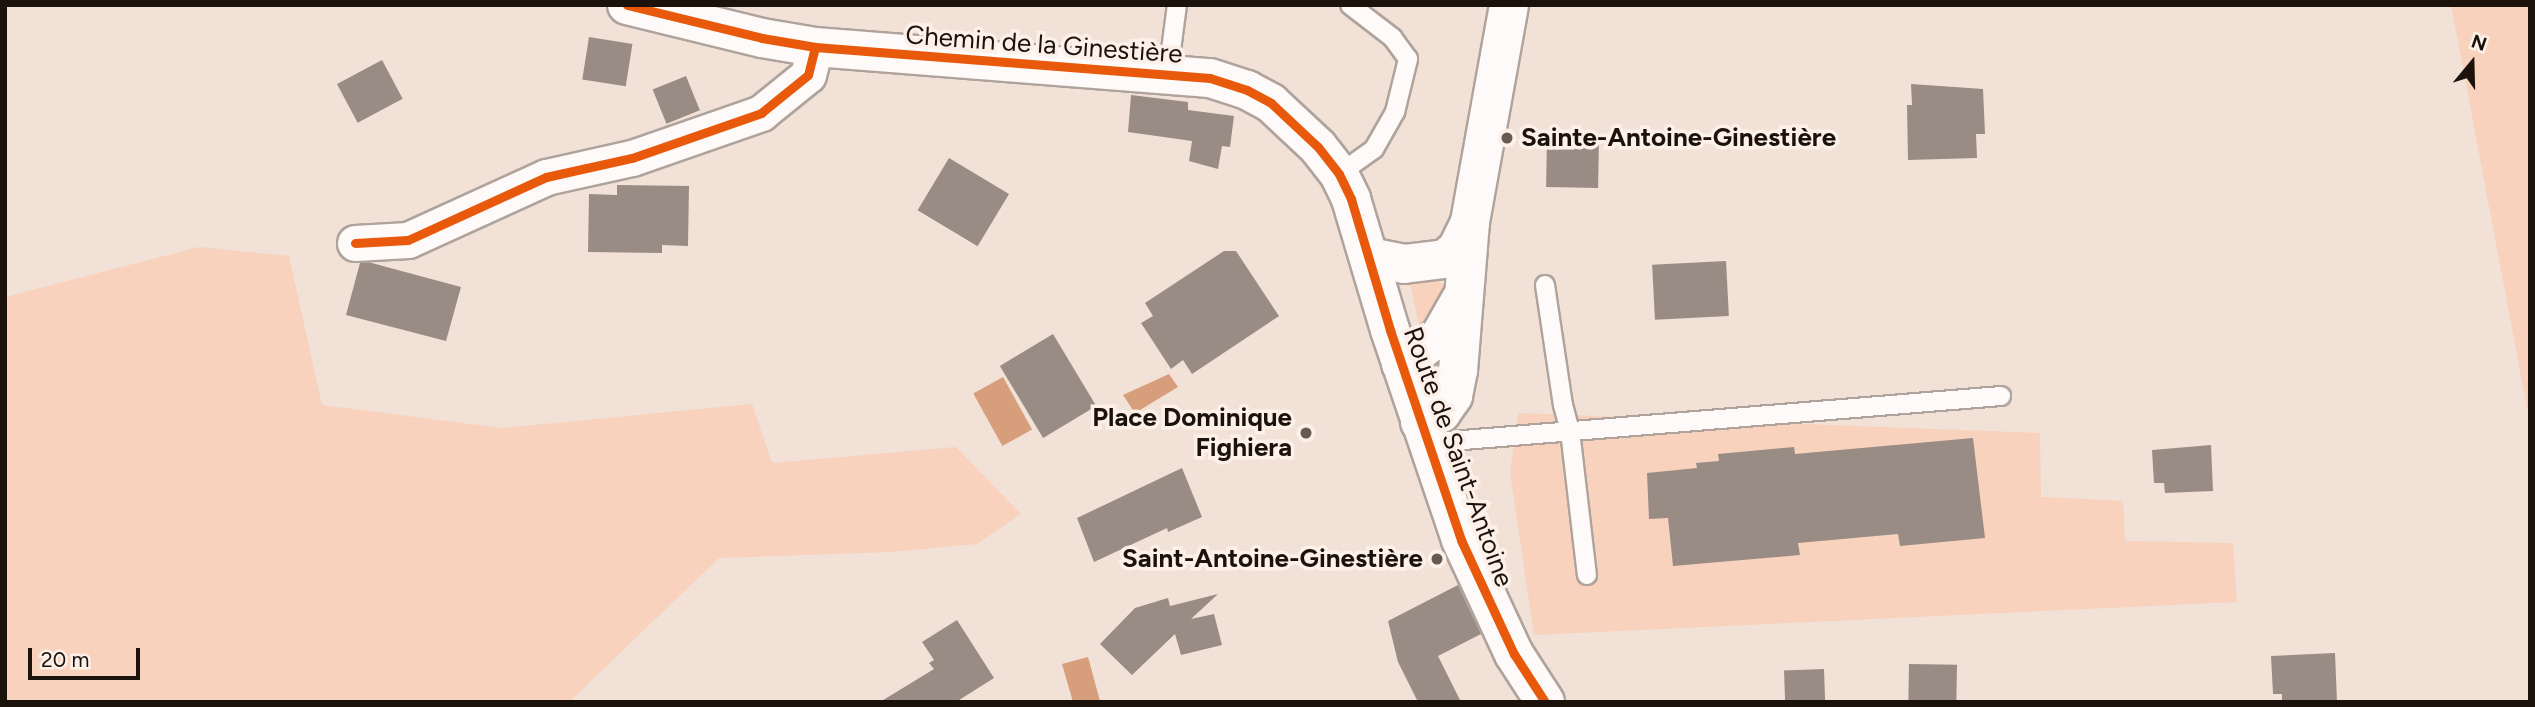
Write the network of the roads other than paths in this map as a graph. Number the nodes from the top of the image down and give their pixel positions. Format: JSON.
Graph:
{"nodes":[{"id":1,"x":627,"y":5,"type":"edge"},
{"id":2,"x":1177,"y":5,"type":"edge"},
{"id":3,"x":1350,"y":5,"type":"edge"},
{"id":4,"x":1509,"y":5,"type":"edge"},
{"id":5,"x":815,"y":47,"type":"junction"},
{"id":6,"x":1168,"y":73,"type":"junction"},
{"id":7,"x":1339,"y":174,"type":"junction"},
{"id":8,"x":1470,"y":222,"type":"junction"},
{"id":9,"x":355,"y":243,"type":"dead end"},
{"id":10,"x":1369,"y":257,"type":"junction"},
{"id":11,"x":1545,"y":285,"type":"dead end"},
{"id":12,"x":1464,"y":295,"type":"junction"},
{"id":13,"x":1401,"y":365,"type":"junction"},
{"id":14,"x":2001,"y":396,"type":"dead end"},
{"id":15,"x":1570,"y":431,"type":"junction"},
{"id":16,"x":1424,"y":432,"type":"junction"},
{"id":17,"x":1587,"y":575,"type":"dead end"},
{"id":18,"x":1545,"y":702,"type":"edge"}],
"edges":[{"from":1,"to":5,"type":"street","name":"Chemin de la Ginestière"},
{"from":2,"to":6,"type":"lane"},
{"from":3,"to":7,"type":"lane"},
{"from":4,"to":8,"type":"street"},
{"from":5,"to":6,"type":"street","name":"Chemin de la Ginestière"},
{"from":5,"to":9,"type":"street"},
{"from":6,"to":7,"type":"street","name":"Chemin de la Ginestière"},
{"from":7,"to":10,"type":"street","name":"Chemin de la Ginestière"},
{"from":8,"to":10,"type":"street"},
{"from":8,"to":12,"type":"street"},
{"from":10,"to":13,"type":"street","name":"Route de Saint-Antoine"},
{"from":11,"to":15,"type":"lane"},
{"from":12,"to":13,"type":"street"},
{"from":12,"to":16,"type":"street"},
{"from":13,"to":16,"type":"street","name":"Route de Saint-Antoine"},
{"from":14,"to":15,"type":"lane"},
{"from":15,"to":16,"type":"lane"},
{"from":15,"to":17,"type":"lane"},
{"from":16,"to":18,"type":"street","name":"Route de Saint-Antoine"}]}
